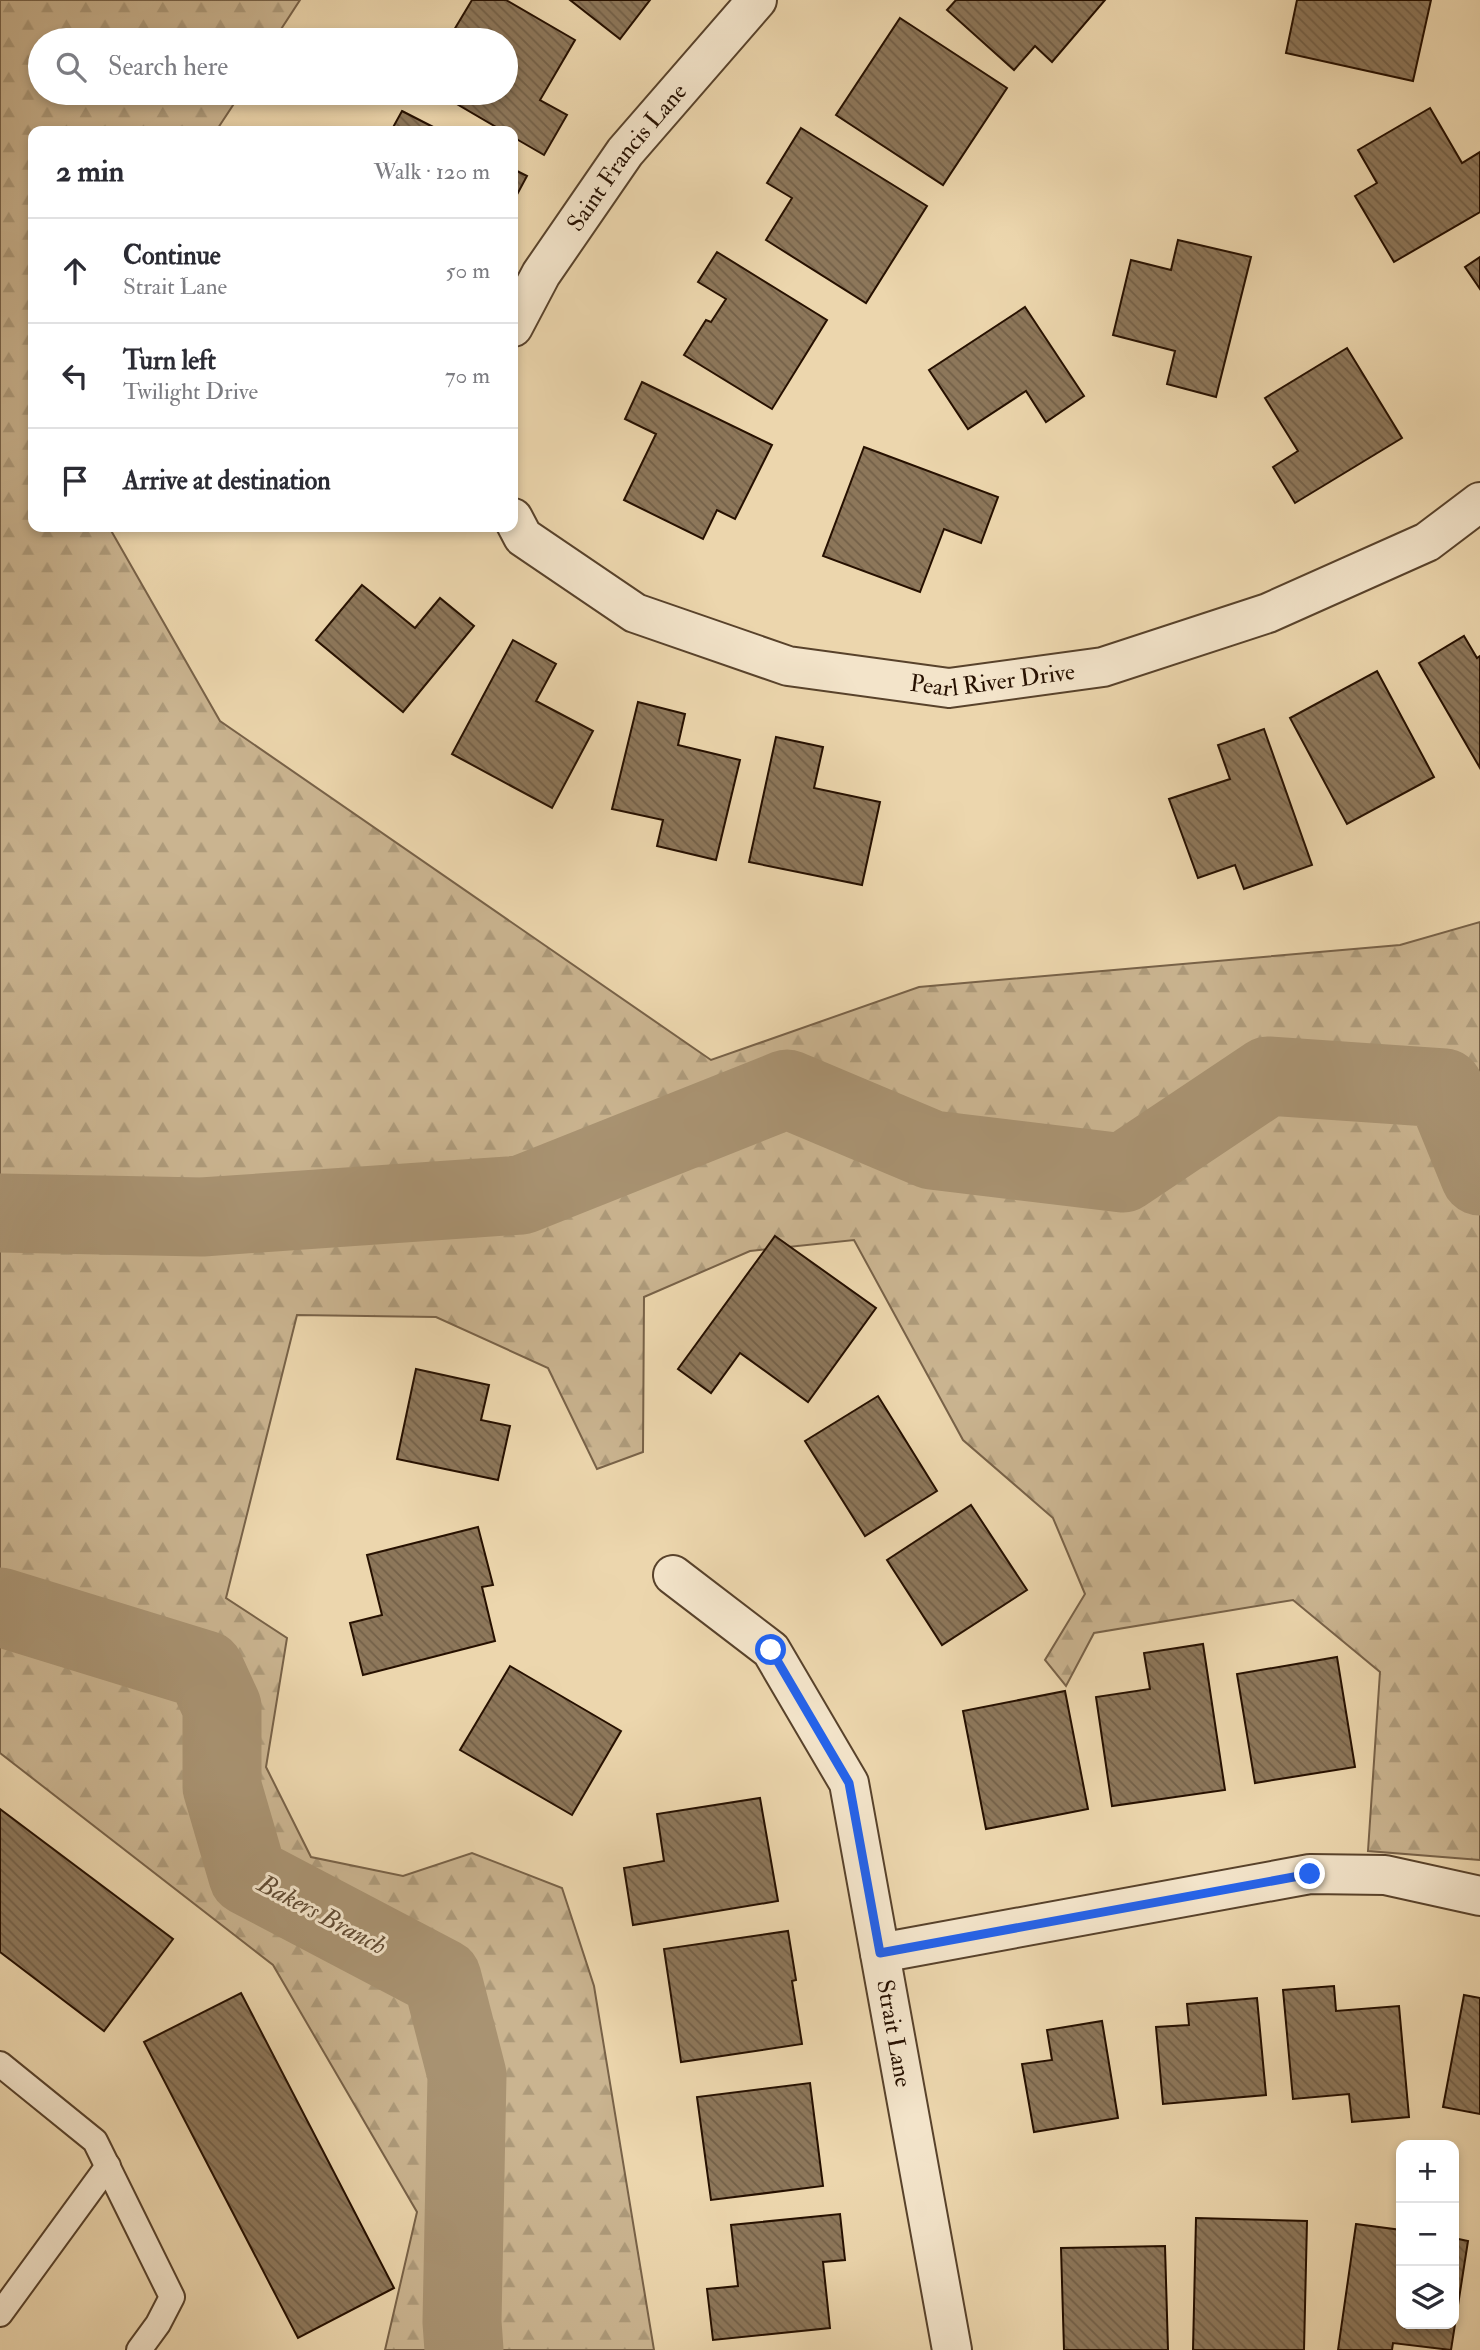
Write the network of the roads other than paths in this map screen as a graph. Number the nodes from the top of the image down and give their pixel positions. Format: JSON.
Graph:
{"nodes":[{"id":1,"x":757,"y":0,"type":"edge"},
{"id":2,"x":518,"y":318,"type":"edge"},
{"id":3,"x":1480,"y":502,"type":"edge"},
{"id":4,"x":518,"y":527,"type":"edge"},
{"id":5,"x":673,"y":1574,"type":"dead end"},
{"id":6,"x":1480,"y":1896,"type":"edge"},
{"id":7,"x":880,"y":1953,"type":"junction"},
{"id":8,"x":0,"y":2064,"type":"edge"},
{"id":9,"x":108,"y":2166,"type":"junction"},
{"id":10,"x":0,"y":2314,"type":"edge"},
{"id":11,"x":139,"y":2350,"type":"edge"},
{"id":12,"x":952,"y":2350,"type":"edge"}],
"edges":[{"from":1,"to":2,"type":"street","name":"Saint Francis Lane"},
{"from":3,"to":4,"type":"street","name":"Pearl River Drive"},
{"from":5,"to":7,"type":"street","name":"Strait Lane"},
{"from":6,"to":7,"type":"street"},
{"from":7,"to":12,"type":"street","name":"Strait Lane"},
{"from":8,"to":9,"type":"lane"},
{"from":9,"to":10,"type":"lane"},
{"from":9,"to":11,"type":"lane"}]}
